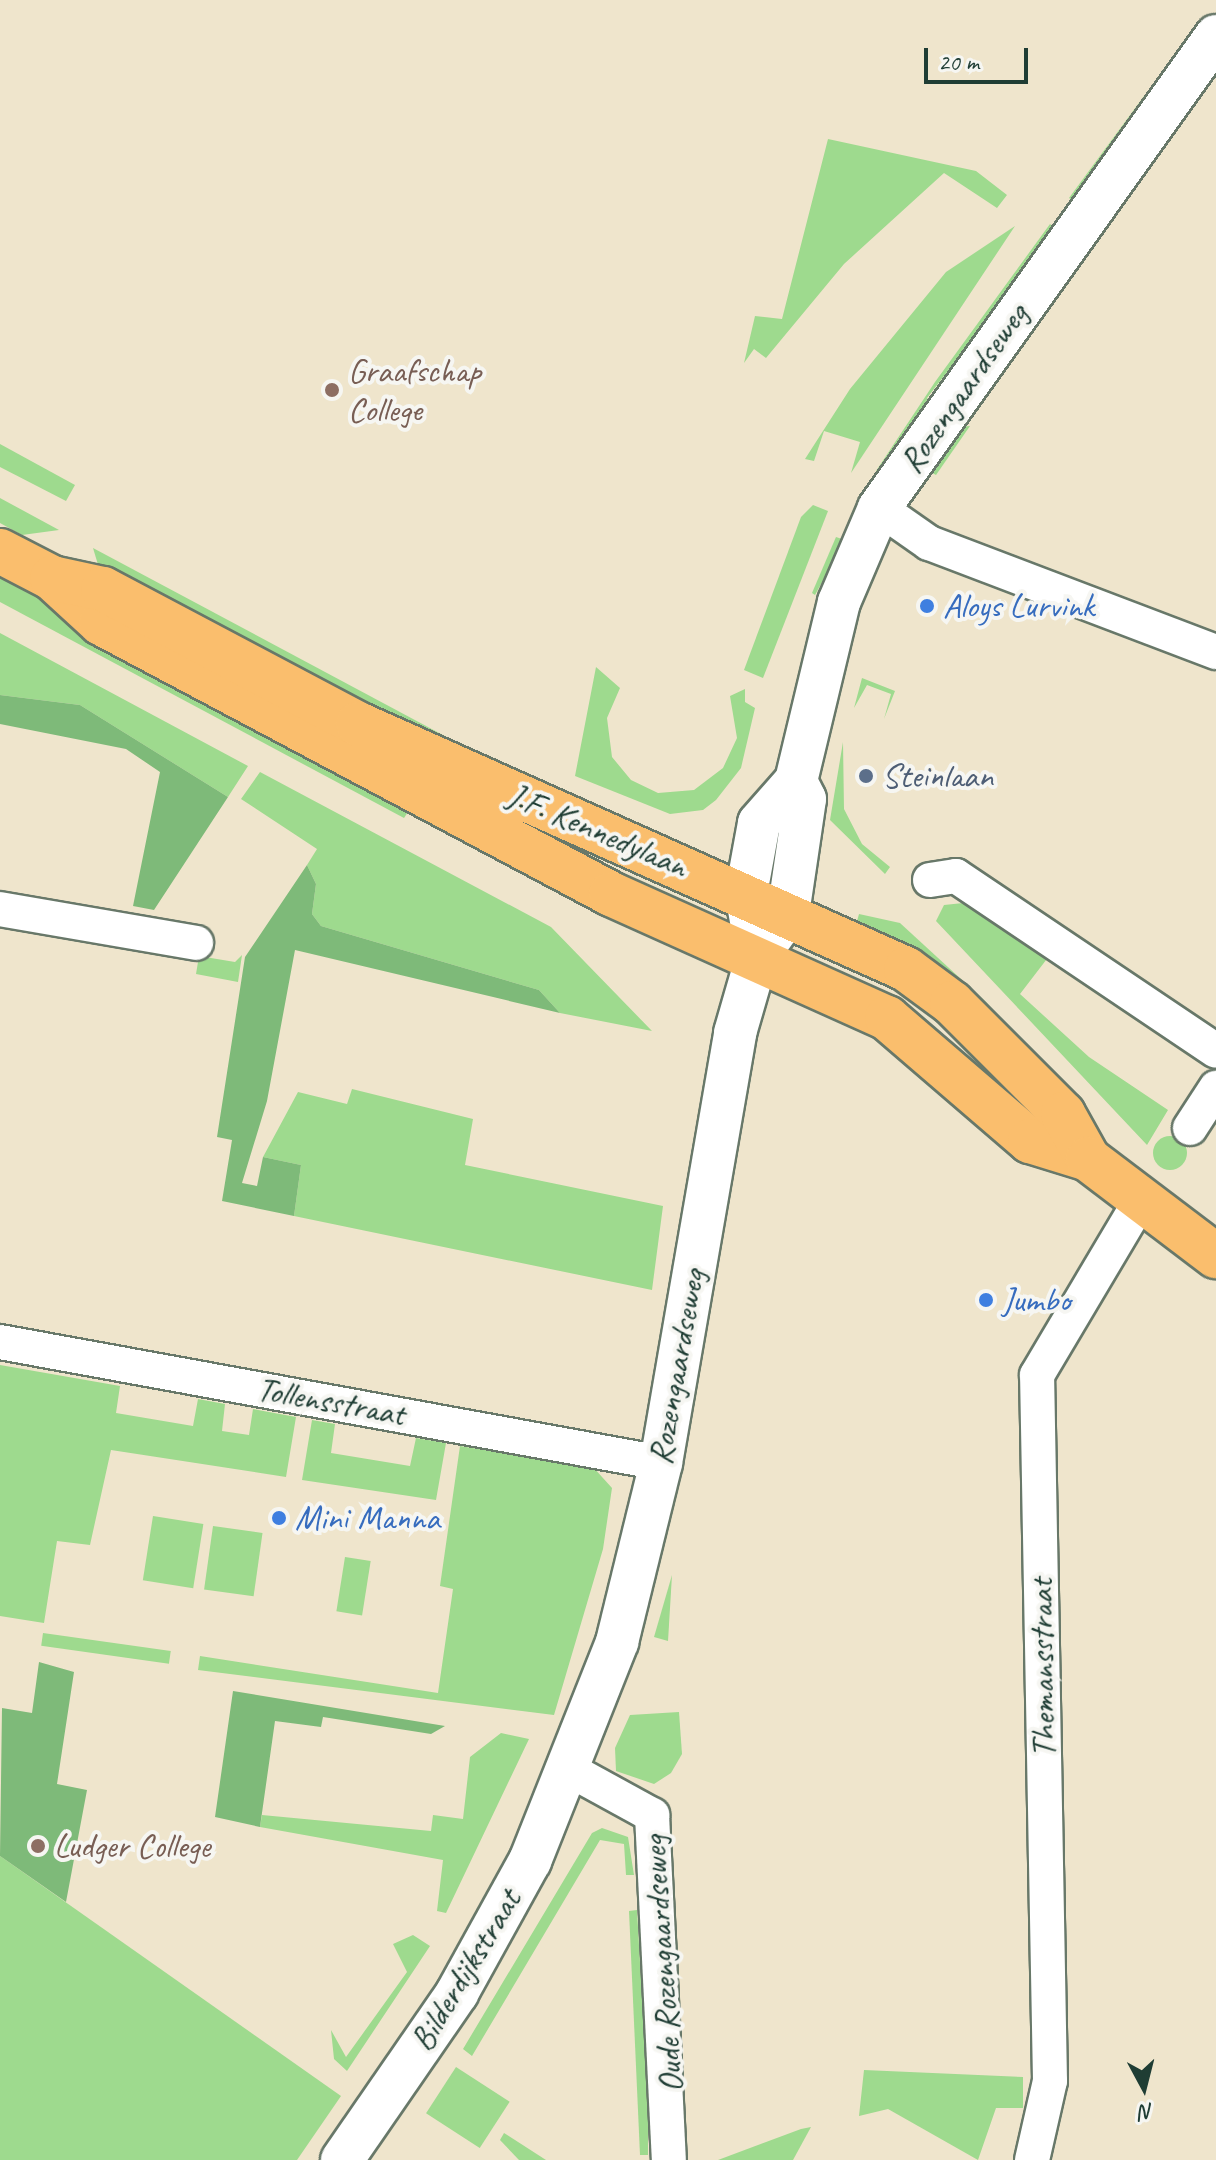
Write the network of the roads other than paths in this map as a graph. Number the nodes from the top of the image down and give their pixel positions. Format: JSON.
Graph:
{"nodes":[{"id":1,"x":1216,"y":36,"type":"edge"},
{"id":2,"x":879,"y":508,"type":"junction"},
{"id":3,"x":0,"y":551,"type":"edge"},
{"id":4,"x":52,"y":578,"type":"junction"},
{"id":5,"x":1216,"y":652,"type":"edge"},
{"id":6,"x":796,"y":781,"type":"junction"},
{"id":7,"x":930,"y":880,"type":"dead end"},
{"id":8,"x":746,"y":894,"type":"junction"},
{"id":9,"x":0,"y":909,"type":"edge"},
{"id":10,"x":788,"y":914,"type":"junction"},
{"id":11,"x":196,"y":943,"type":"dead end"},
{"id":12,"x":757,"y":957,"type":"junction"},
{"id":13,"x":1216,"y":1051,"type":"edge"},
{"id":14,"x":1216,"y":1088,"type":"edge"},
{"id":15,"x":1190,"y":1128,"type":"dead end"},
{"id":16,"x":1088,"y":1159,"type":"junction"},
{"id":17,"x":1139,"y":1203,"type":"junction"},
{"id":18,"x":1216,"y":1256,"type":"edge"},
{"id":19,"x":0,"y":1342,"type":"edge"},
{"id":20,"x":661,"y":1463,"type":"junction"},
{"id":21,"x":570,"y":1770,"type":"junction"},
{"id":22,"x":342,"y":2160,"type":"edge"},
{"id":23,"x":669,"y":2160,"type":"edge"},
{"id":24,"x":1032,"y":2160,"type":"edge"}],
"edges":[{"from":1,"to":2,"type":"street","name":"Rozengaardseweg"},
{"from":2,"to":5,"type":"street"},
{"from":2,"to":6,"type":"street","name":"Rozengaardseweg"},
{"from":3,"to":4,"type":"main road","name":"J.F. Kennedylaan"},
{"from":4,"to":8,"type":"main road","name":"J.F. Kennedylaan"},
{"from":4,"to":12,"type":"main road","name":"J.F. Kennedylaan"},
{"from":6,"to":8,"type":"street","name":"Rozengaardseweg"},
{"from":6,"to":10,"type":"street","name":"Rozengaardseweg"},
{"from":7,"to":13,"type":"street"},
{"from":8,"to":10,"type":"main road","name":"J.F. Kennedylaan"},
{"from":8,"to":12,"type":"street","name":"Rozengaardseweg"},
{"from":9,"to":11,"type":"street"},
{"from":10,"to":12,"type":"street","name":"Rozengaardseweg"},
{"from":10,"to":16,"type":"main road","name":"J.F. Kennedylaan"},
{"from":12,"to":16,"type":"main road","name":"J.F. Kennedylaan"},
{"from":12,"to":20,"type":"street","name":"Rozengaardseweg"},
{"from":14,"to":15,"type":"street"},
{"from":16,"to":17,"type":"main road","name":"J.F. Kennedylaan"},
{"from":17,"to":18,"type":"main road","name":"J.F. Kennedylaan"},
{"from":17,"to":24,"type":"street","name":"Themansstraat"},
{"from":19,"to":20,"type":"street","name":"Tollensstraat"},
{"from":20,"to":21,"type":"street","name":"Rozengaardseweg"},
{"from":21,"to":22,"type":"street","name":"Bilderdijkstraat"},
{"from":21,"to":23,"type":"street","name":"Oude Rozengaardseweg"}]}
